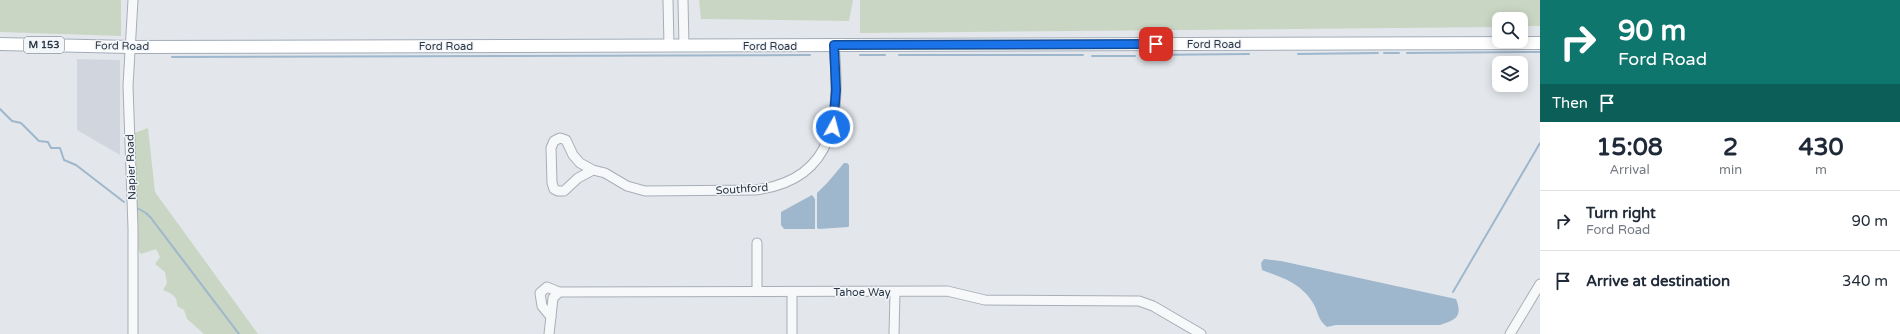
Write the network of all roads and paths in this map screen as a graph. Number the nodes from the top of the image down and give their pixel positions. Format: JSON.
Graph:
{"nodes":[{"id":1,"x":133,"y":0,"type":"edge"},
{"id":2,"x":668,"y":0,"type":"edge"},
{"id":3,"x":683,"y":0,"type":"edge"},
{"id":4,"x":1540,"y":43,"type":"edge"},
{"id":5,"x":0,"y":44,"type":"edge"},
{"id":6,"x":834,"y":45,"type":"junction"},
{"id":7,"x":668,"y":46,"type":"junction"},
{"id":8,"x":684,"y":46,"type":"junction"},
{"id":9,"x":130,"y":47,"type":"junction"},
{"id":10,"x":593,"y":170,"type":"junction"},
{"id":11,"x":757,"y":243,"type":"dead end"},
{"id":12,"x":1540,"y":284,"type":"edge"},
{"id":13,"x":757,"y":291,"type":"junction"},
{"id":14,"x":559,"y":292,"type":"junction"},
{"id":15,"x":792,"y":292,"type":"junction"},
{"id":16,"x":895,"y":292,"type":"junction"},
{"id":17,"x":551,"y":317,"type":"junction"},
{"id":18,"x":133,"y":334,"type":"edge"},
{"id":19,"x":549,"y":334,"type":"edge"},
{"id":20,"x":792,"y":334,"type":"edge"},
{"id":21,"x":894,"y":334,"type":"edge"},
{"id":22,"x":1201,"y":334,"type":"edge"},
{"id":23,"x":1510,"y":334,"type":"edge"}],
"edges":[{"from":1,"to":9,"type":"street","name":"Napier Road"},
{"from":2,"to":7,"type":"street"},
{"from":3,"to":8,"type":"street"},
{"from":4,"to":6,"type":"main road","name":"Ford Road","number":"M 153"},
{"from":5,"to":9,"type":"main road","name":"Ford Road","number":"M 153"},
{"from":6,"to":8,"type":"main road","name":"Ford Road","number":"M 153"},
{"from":6,"to":10,"type":"street","name":"Southford"},
{"from":7,"to":8,"type":"main road","name":"Ford Road","number":"M 153"},
{"from":7,"to":9,"type":"main road","name":"Ford Road","number":"M 153"},
{"from":9,"to":18,"type":"street","name":"Napier Road"},
{"from":10,"to":10,"type":"street","name":"Southford"},
{"from":11,"to":13,"type":"street"},
{"from":12,"to":23,"type":"street"},
{"from":13,"to":14,"type":"street","name":"Tahoe Way"},
{"from":13,"to":15,"type":"street","name":"Tahoe Way"},
{"from":14,"to":17,"type":"street"},
{"from":14,"to":17,"type":"street","name":"Tahoe Way"},
{"from":15,"to":16,"type":"street","name":"Tahoe Way"},
{"from":15,"to":20,"type":"street"},
{"from":16,"to":21,"type":"street"},
{"from":16,"to":22,"type":"street","name":"Tahoe Way"},
{"from":17,"to":19,"type":"street"}]}
